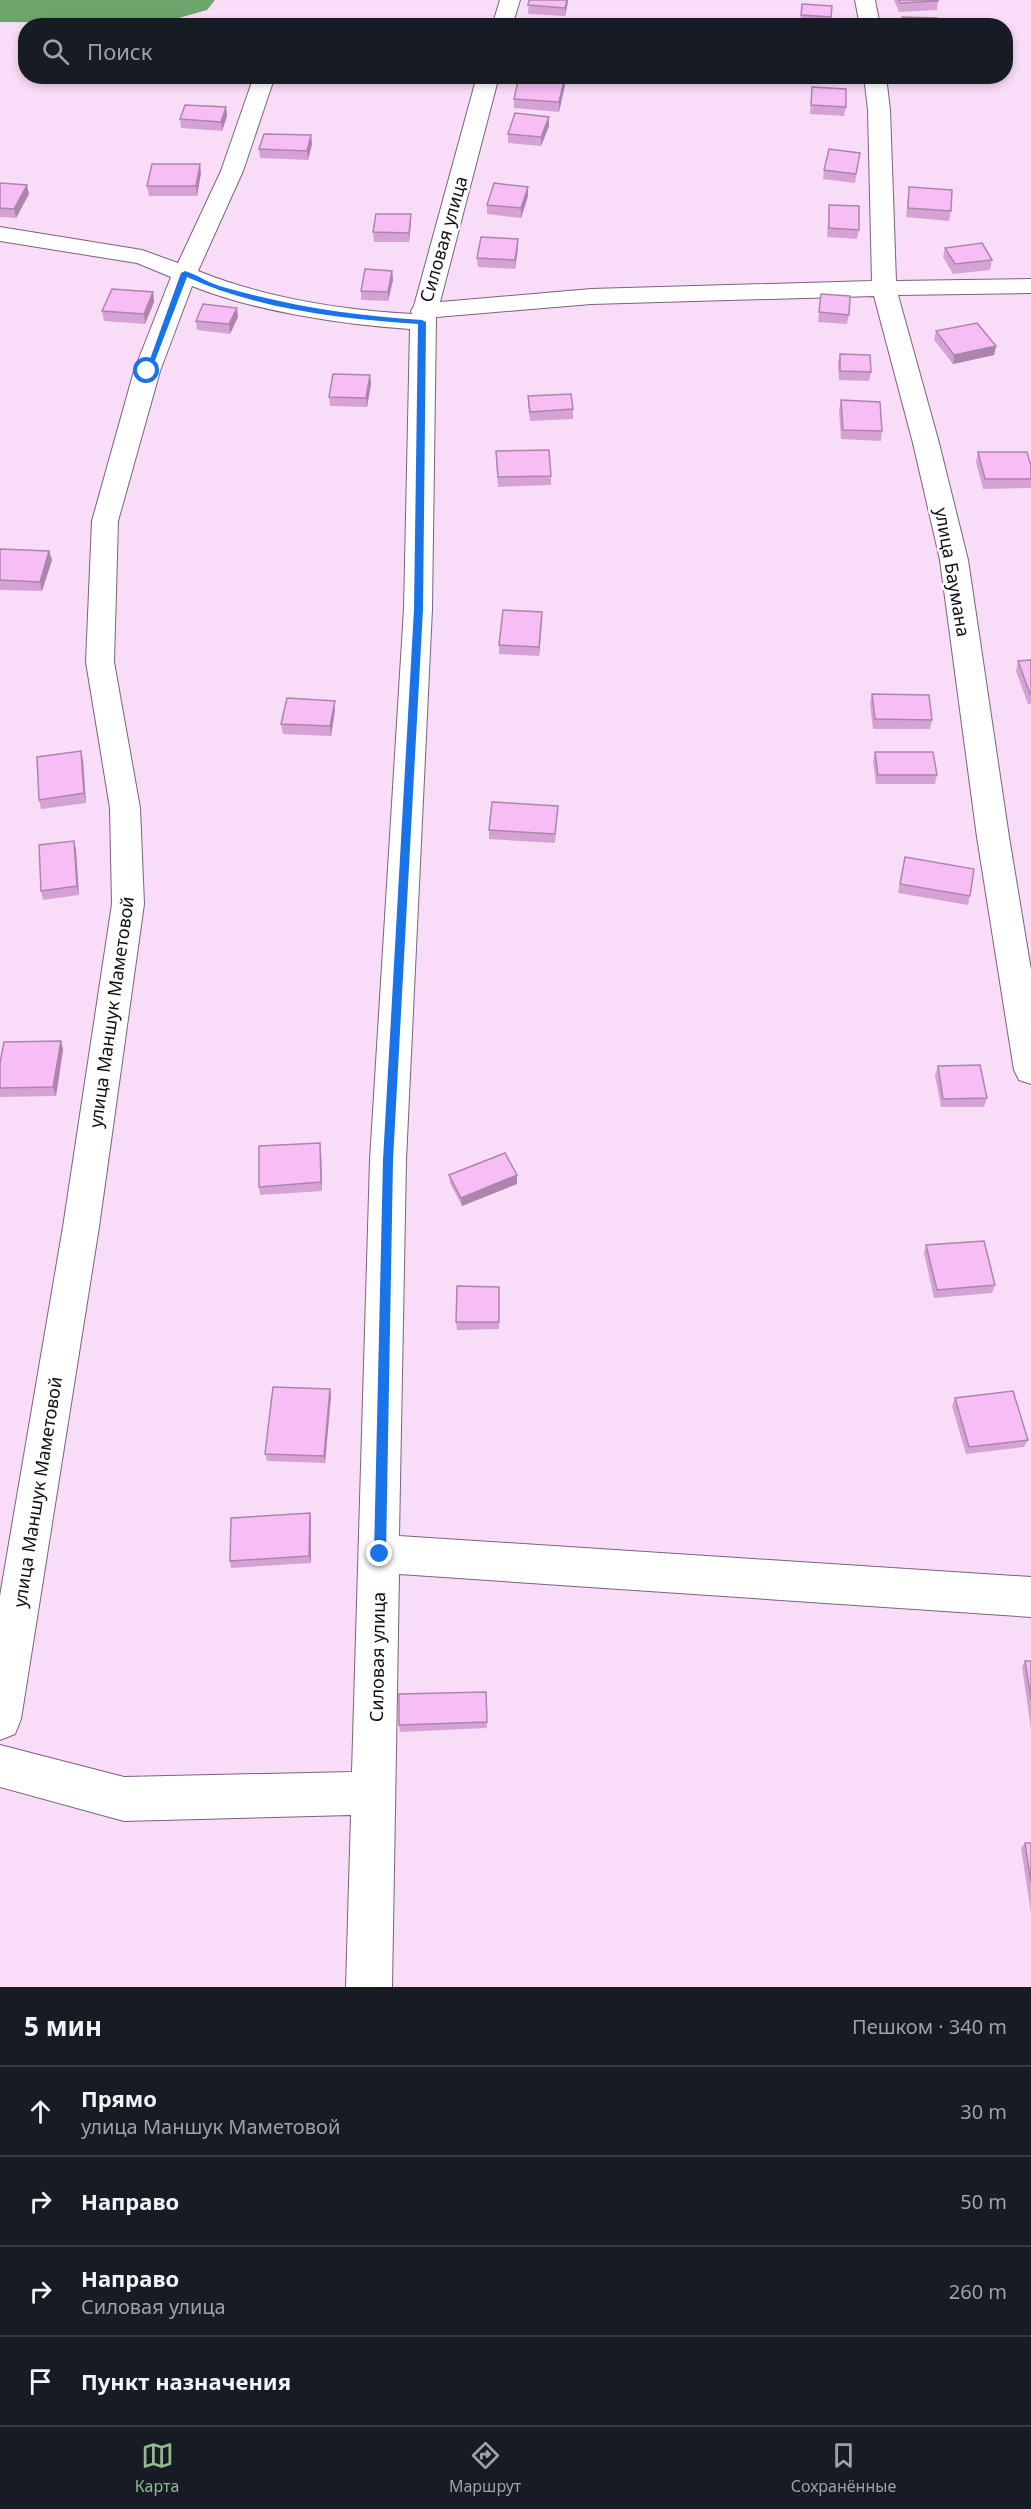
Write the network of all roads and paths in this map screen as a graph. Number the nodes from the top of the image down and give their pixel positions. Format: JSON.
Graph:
{"nodes":[{"id":1,"x":510,"y":0,"type":"edge"},
{"id":2,"x":865,"y":0,"type":"edge"},
{"id":3,"x":504,"y":18,"type":"edge"},
{"id":4,"x":868,"y":18,"type":"edge"},
{"id":5,"x":262,"y":84,"type":"edge"},
{"id":6,"x":486,"y":84,"type":"edge"},
{"id":7,"x":876,"y":84,"type":"edge"},
{"id":8,"x":0,"y":234,"type":"edge"},
{"id":9,"x":185,"y":273,"type":"junction"},
{"id":10,"x":884,"y":286,"type":"junction"},
{"id":11,"x":1031,"y":286,"type":"edge"},
{"id":12,"x":423,"y":316,"type":"junction"},
{"id":13,"x":1031,"y":1070,"type":"edge"},
{"id":14,"x":380,"y":1554,"type":"junction"},
{"id":15,"x":1031,"y":1597,"type":"edge"},
{"id":16,"x":0,"y":1719,"type":"edge"},
{"id":17,"x":0,"y":1766,"type":"edge"},
{"id":18,"x":374,"y":1793,"type":"junction"},
{"id":19,"x":369,"y":1987,"type":"edge"}],
"edges":[{"from":1,"to":3,"type":"street"},
{"from":2,"to":4,"type":"street"},
{"from":5,"to":9,"type":"street","name":"улица Маншук Маметовой"},
{"from":6,"to":12,"type":"street","name":"Силовая улица"},
{"from":7,"to":10,"type":"street","name":"улица Баумана"},
{"from":8,"to":9,"type":"street"},
{"from":9,"to":12,"type":"street"},
{"from":9,"to":16,"type":"street","name":"улица Маншук Маметовой"},
{"from":10,"to":11,"type":"street"},
{"from":10,"to":12,"type":"street"},
{"from":10,"to":13,"type":"street","name":"улица Баумана"},
{"from":12,"to":14,"type":"street","name":"Силовая улица"},
{"from":14,"to":15,"type":"street"},
{"from":14,"to":18,"type":"street","name":"Силовая улица"},
{"from":17,"to":18,"type":"street"},
{"from":18,"to":19,"type":"street","name":"Силовая улица"}]}
